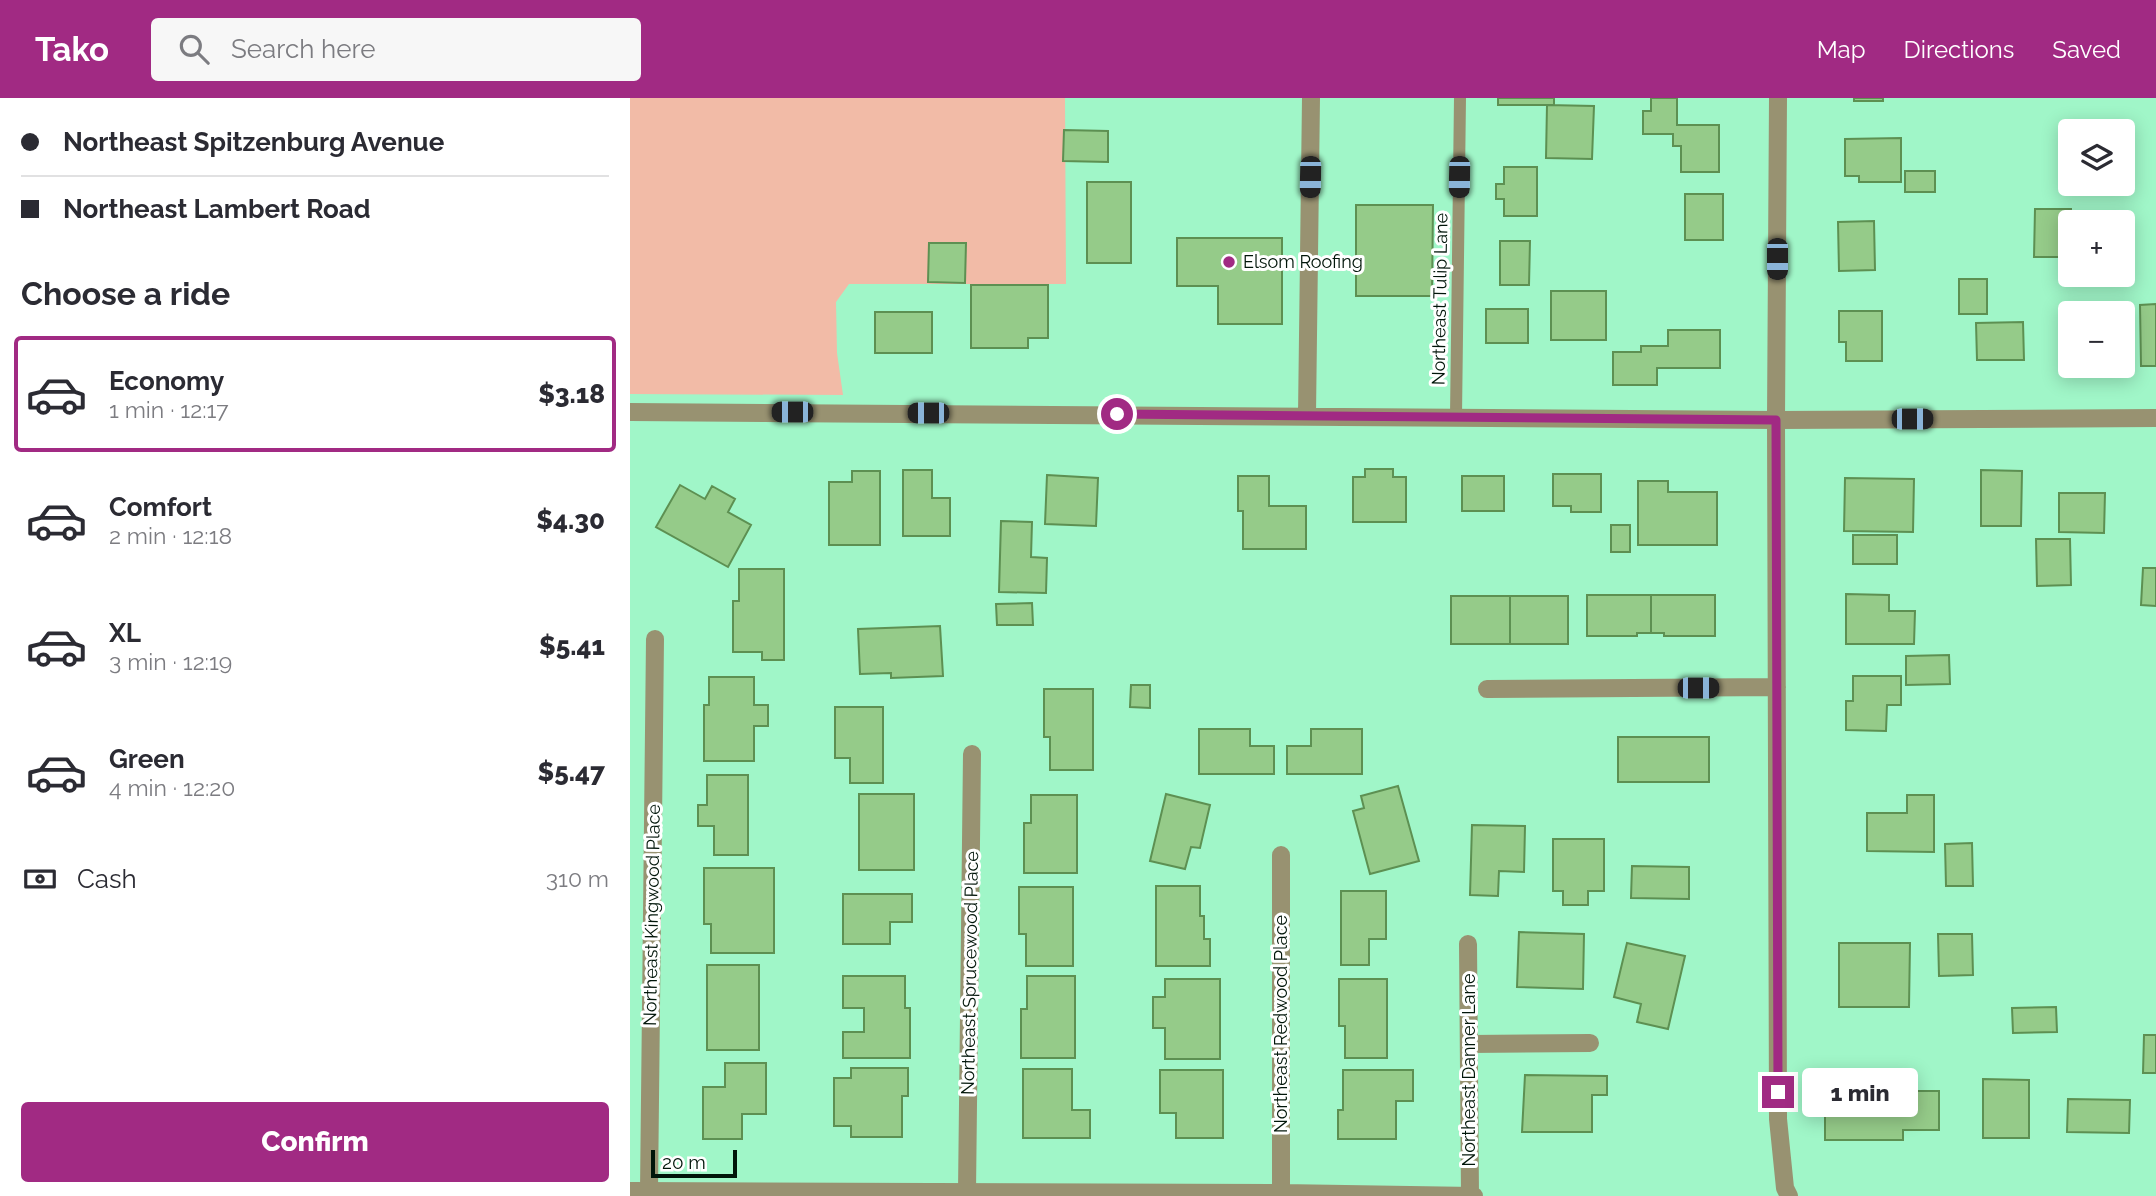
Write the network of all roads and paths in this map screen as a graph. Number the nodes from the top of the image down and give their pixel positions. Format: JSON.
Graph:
{"nodes":[{"id":1,"x":1311,"y":98,"type":"edge"},
{"id":2,"x":1460,"y":98,"type":"edge"},
{"id":3,"x":1778,"y":98,"type":"edge"},
{"id":4,"x":630,"y":412,"type":"edge"},
{"id":5,"x":1307,"y":415,"type":"junction"},
{"id":6,"x":1456,"y":416,"type":"junction"},
{"id":7,"x":2156,"y":418,"type":"edge"},
{"id":8,"x":1776,"y":420,"type":"junction"},
{"id":9,"x":655,"y":639,"type":"dead end"},
{"id":10,"x":1777,"y":687,"type":"junction"},
{"id":11,"x":1487,"y":689,"type":"dead end"},
{"id":12,"x":972,"y":754,"type":"dead end"},
{"id":13,"x":1281,"y":855,"type":"dead end"},
{"id":14,"x":1468,"y":944,"type":"dead end"},
{"id":15,"x":1590,"y":1043,"type":"dead end"},
{"id":16,"x":1469,"y":1044,"type":"junction"},
{"id":17,"x":630,"y":1191,"type":"edge"},
{"id":18,"x":649,"y":1191,"type":"junction"},
{"id":19,"x":967,"y":1192,"type":"junction"},
{"id":20,"x":1281,"y":1193,"type":"junction"},
{"id":21,"x":1472,"y":1196,"type":"edge"},
{"id":22,"x":1789,"y":1196,"type":"edge"}],
"edges":[{"from":1,"to":5,"type":"street"},
{"from":2,"to":6,"type":"lane","name":"Northeast Tulip Lane"},
{"from":3,"to":8,"type":"street"},
{"from":4,"to":5,"type":"street"},
{"from":5,"to":6,"type":"street"},
{"from":6,"to":8,"type":"street"},
{"from":7,"to":8,"type":"street"},
{"from":8,"to":10,"type":"street"},
{"from":9,"to":18,"type":"street","name":"Northeast Kingwood Place"},
{"from":10,"to":11,"type":"street"},
{"from":10,"to":22,"type":"street"},
{"from":12,"to":19,"type":"street","name":"Northeast Sprucewood Place"},
{"from":13,"to":20,"type":"street","name":"Northeast Redwood Place"},
{"from":14,"to":16,"type":"street","name":"Northeast Danner Lane"},
{"from":15,"to":16,"type":"street"},
{"from":16,"to":21,"type":"street","name":"Northeast Danner Lane"},
{"from":17,"to":18,"type":"street"},
{"from":18,"to":19,"type":"street"},
{"from":19,"to":20,"type":"street"},
{"from":20,"to":21,"type":"street"}]}
